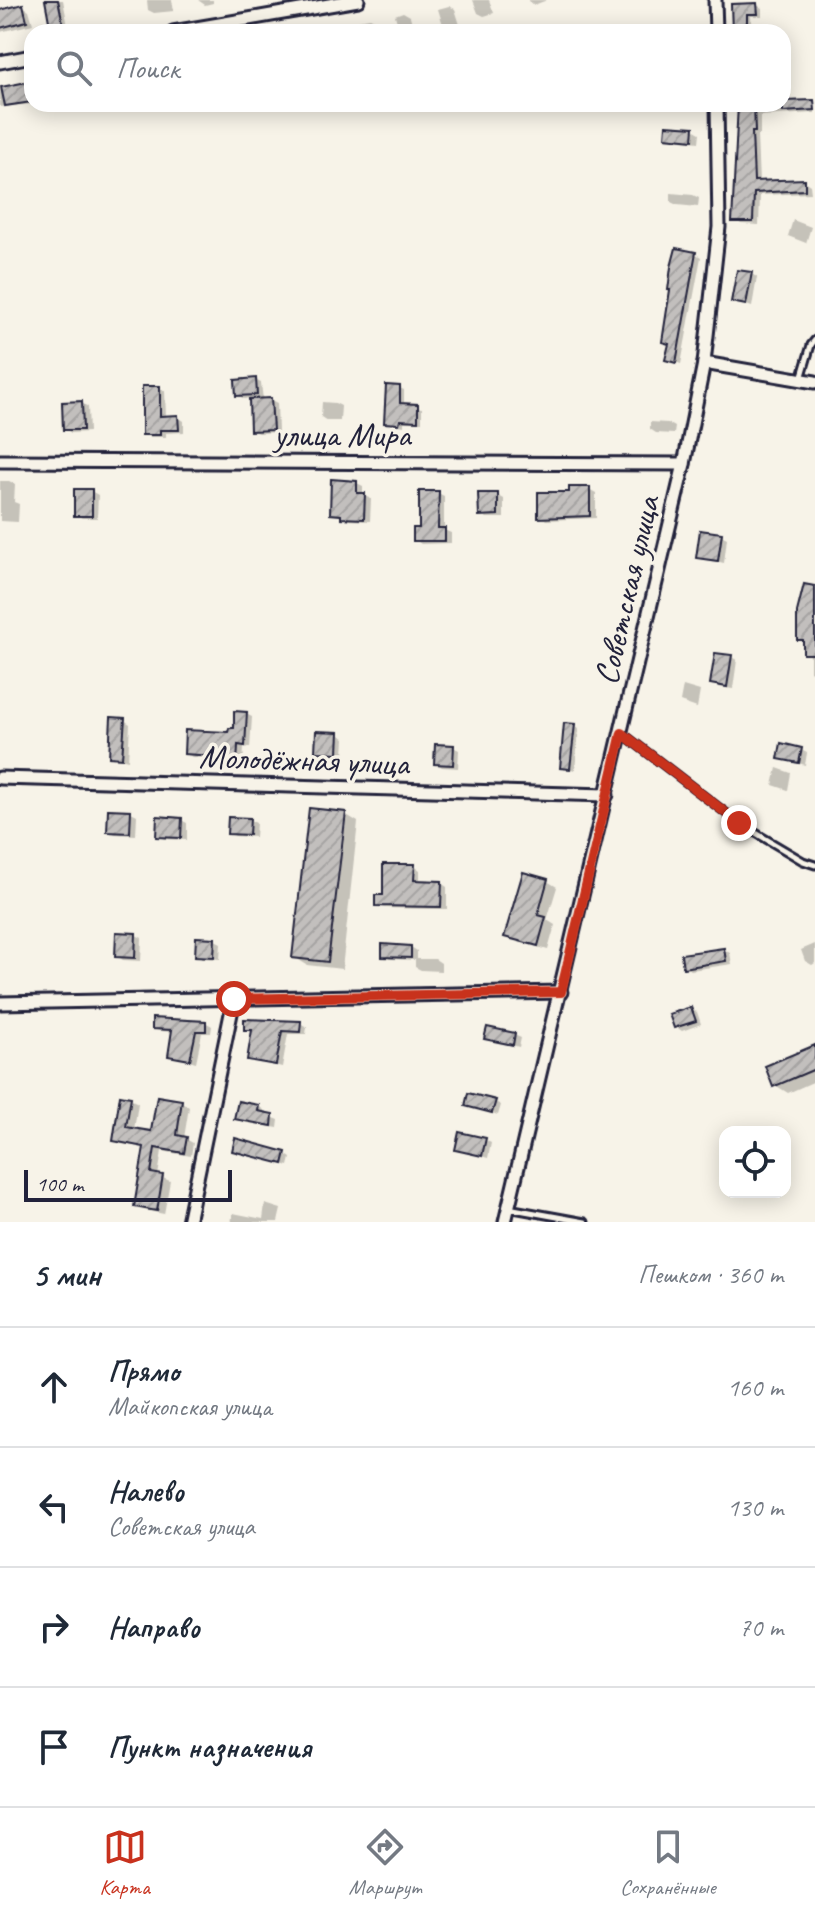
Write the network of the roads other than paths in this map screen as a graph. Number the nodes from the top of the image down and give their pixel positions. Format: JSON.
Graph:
{"nodes":[{"id":1,"x":358,"y":0,"type":"edge"},
{"id":2,"x":715,"y":0,"type":"edge"},
{"id":3,"x":219,"y":24,"type":"edge"},
{"id":4,"x":716,"y":24,"type":"edge"},
{"id":5,"x":24,"y":58,"type":"edge"},
{"id":6,"x":0,"y":62,"type":"edge"},
{"id":7,"x":717,"y":112,"type":"edge"},
{"id":8,"x":815,"y":340,"type":"edge"},
{"id":9,"x":704,"y":363,"type":"junction"},
{"id":10,"x":801,"y":379,"type":"junction"},
{"id":11,"x":815,"y":382,"type":"edge"},
{"id":12,"x":0,"y":461,"type":"edge"},
{"id":13,"x":684,"y":464,"type":"junction"},
{"id":14,"x":622,"y":733,"type":"junction"},
{"id":15,"x":0,"y":778,"type":"edge"},
{"id":16,"x":607,"y":795,"type":"junction"},
{"id":17,"x":815,"y":865,"type":"edge"},
{"id":18,"x":561,"y":992,"type":"junction"},
{"id":19,"x":234,"y":999,"type":"junction"},
{"id":20,"x":0,"y":1003,"type":"edge"},
{"id":21,"x":508,"y":1208,"type":"junction"},
{"id":22,"x":188,"y":1222,"type":"edge"},
{"id":23,"x":505,"y":1222,"type":"edge"},
{"id":24,"x":585,"y":1222,"type":"edge"}],
"edges":[{"from":1,"to":3,"type":"street"},
{"from":2,"to":4,"type":"street"},
{"from":5,"to":6,"type":"street"},
{"from":7,"to":9,"type":"street","name":"Советская улица"},
{"from":8,"to":10,"type":"lane"},
{"from":9,"to":10,"type":"street"},
{"from":9,"to":13,"type":"street","name":"Советская улица"},
{"from":10,"to":11,"type":"street"},
{"from":12,"to":13,"type":"street","name":"улица Мира"},
{"from":13,"to":14,"type":"street","name":"Советская улица"},
{"from":14,"to":16,"type":"street","name":"Советская улица"},
{"from":14,"to":17,"type":"lane"},
{"from":15,"to":16,"type":"street","name":"Молодёжная улица"},
{"from":16,"to":18,"type":"street","name":"Советская улица"},
{"from":18,"to":19,"type":"street"},
{"from":18,"to":21,"type":"street","name":"Советская улица"},
{"from":19,"to":20,"type":"street"},
{"from":19,"to":22,"type":"street"},
{"from":21,"to":23,"type":"street","name":"Советская улица"},
{"from":21,"to":24,"type":"lane"}]}
